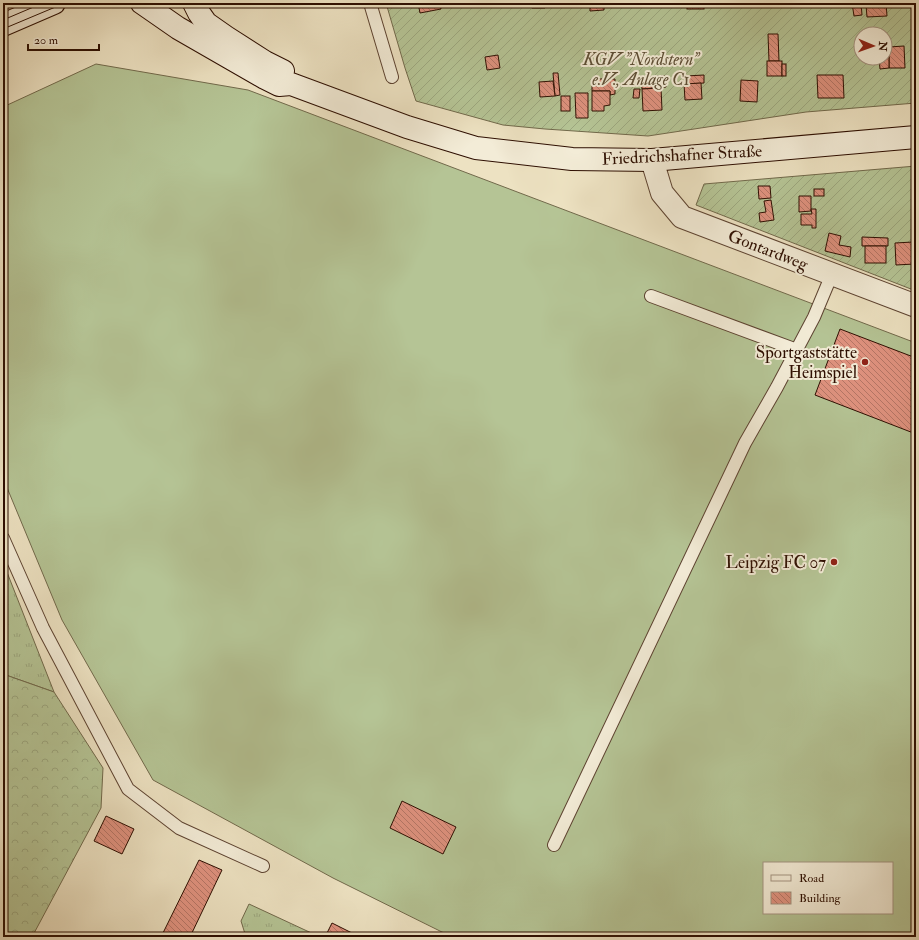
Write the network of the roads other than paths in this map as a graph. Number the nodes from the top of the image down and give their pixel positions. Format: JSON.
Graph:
{"nodes":[{"id":1,"x":54,"y":3,"type":"edge"},
{"id":2,"x":142,"y":3,"type":"edge"},
{"id":3,"x":194,"y":3,"type":"edge"},
{"id":4,"x":370,"y":3,"type":"edge"},
{"id":5,"x":3,"y":25,"type":"edge"},
{"id":6,"x":392,"y":77,"type":"dead end"},
{"id":7,"x":291,"y":84,"type":"junction"},
{"id":8,"x":916,"y":137,"type":"edge"},
{"id":9,"x":652,"y":160,"type":"junction"},
{"id":10,"x":832,"y":274,"type":"junction"},
{"id":11,"x":651,"y":296,"type":"dead end"},
{"id":12,"x":916,"y":306,"type":"edge"},
{"id":13,"x":797,"y":350,"type":"junction"},
{"id":14,"x":3,"y":538,"type":"edge"},
{"id":15,"x":554,"y":845,"type":"dead end"},
{"id":16,"x":263,"y":866,"type":"dead end"}],
"edges":[{"from":1,"to":5,"type":"main road"},
{"from":2,"to":7,"type":"main road","name":"Friedrichshafner Straße"},
{"from":3,"to":7,"type":"main road","name":"Friedrichshafner Straße"},
{"from":4,"to":6,"type":"lane"},
{"from":7,"to":9,"type":"main road","name":"Friedrichshafner Straße"},
{"from":8,"to":9,"type":"main road","name":"Friedrichshafner Straße"},
{"from":9,"to":10,"type":"main road","name":"Gontardweg"},
{"from":10,"to":12,"type":"main road","name":"Gontardweg"},
{"from":10,"to":13,"type":"lane"},
{"from":11,"to":13,"type":"lane"},
{"from":13,"to":15,"type":"lane"},
{"from":14,"to":16,"type":"lane"}]}
